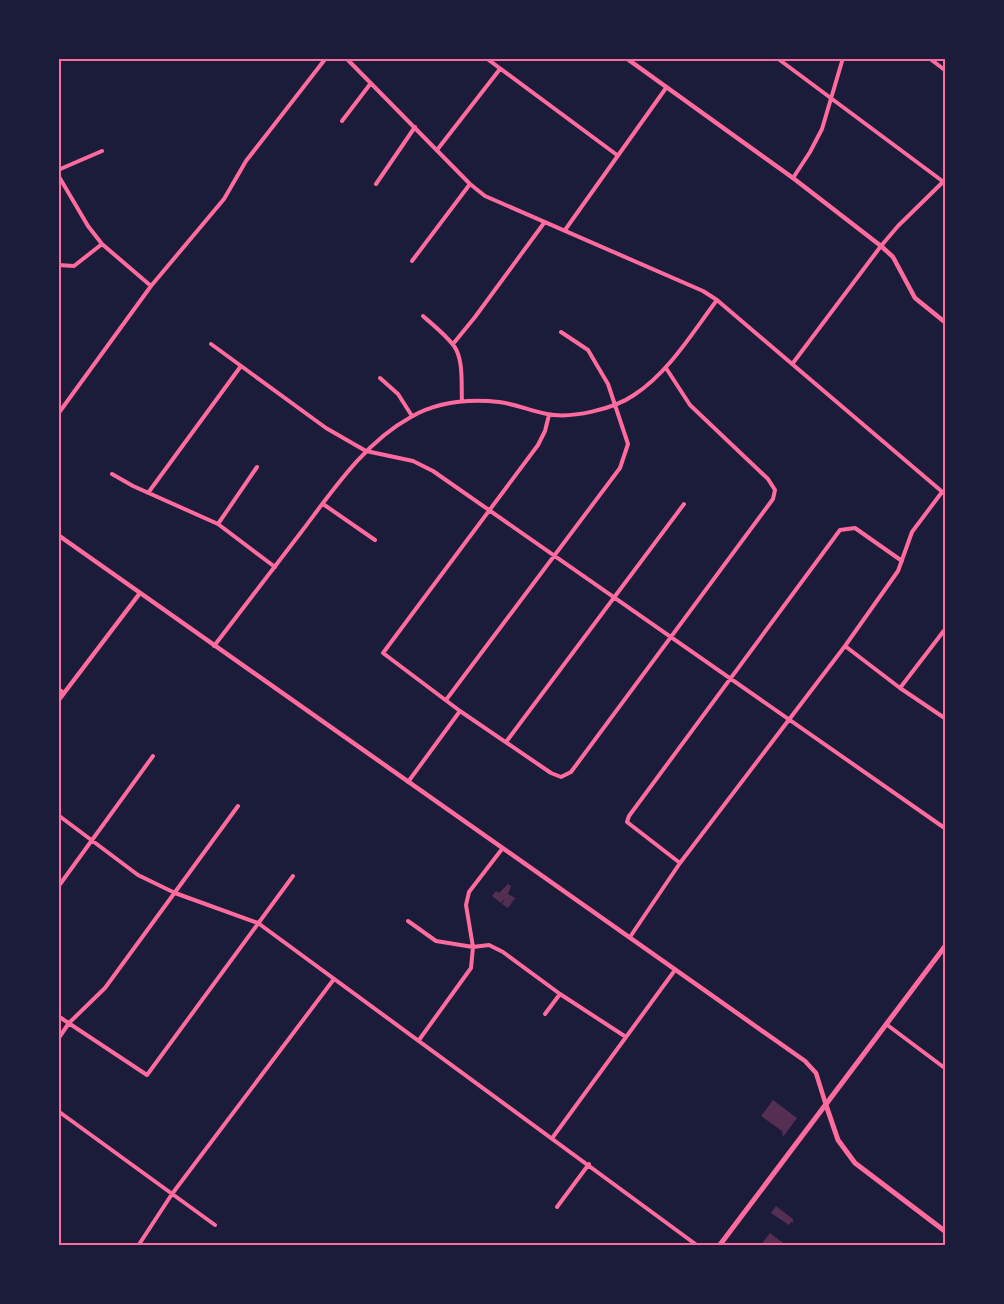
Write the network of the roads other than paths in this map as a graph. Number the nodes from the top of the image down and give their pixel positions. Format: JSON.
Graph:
{"nodes":[{"id":1,"x":326,"y":58,"type":"edge"},
{"id":2,"x":346,"y":58,"type":"edge"},
{"id":3,"x":486,"y":58,"type":"edge"},
{"id":4,"x":626,"y":58,"type":"edge"},
{"id":5,"x":777,"y":58,"type":"edge"},
{"id":6,"x":843,"y":58,"type":"edge"},
{"id":7,"x":929,"y":58,"type":"edge"},
{"id":8,"x":500,"y":69,"type":"junction"},
{"id":9,"x":945,"y":71,"type":"edge"},
{"id":10,"x":371,"y":83,"type":"junction"},
{"id":11,"x":666,"y":88,"type":"junction"},
{"id":12,"x":830,"y":97,"type":"junction"},
{"id":13,"x":342,"y":121,"type":"dead end"},
{"id":14,"x":415,"y":127,"type":"junction"},
{"id":15,"x":437,"y":150,"type":"junction"},
{"id":16,"x":102,"y":151,"type":"dead end"},
{"id":17,"x":617,"y":155,"type":"junction"},
{"id":18,"x":58,"y":170,"type":"edge"},
{"id":19,"x":58,"y":175,"type":"edge"},
{"id":20,"x":793,"y":178,"type":"junction"},
{"id":21,"x":945,"y":181,"type":"edge"},
{"id":22,"x":376,"y":184,"type":"dead end"},
{"id":23,"x":470,"y":184,"type":"junction"},
{"id":24,"x":544,"y":223,"type":"junction"},
{"id":25,"x":565,"y":230,"type":"junction"},
{"id":26,"x":102,"y":244,"type":"junction"},
{"id":27,"x":881,"y":246,"type":"junction"},
{"id":28,"x":412,"y":261,"type":"dead end"},
{"id":29,"x":58,"y":265,"type":"edge"},
{"id":30,"x":151,"y":286,"type":"junction"},
{"id":31,"x":717,"y":300,"type":"junction"},
{"id":32,"x":423,"y":316,"type":"dead end"},
{"id":33,"x":945,"y":324,"type":"edge"},
{"id":34,"x":561,"y":332,"type":"dead end"},
{"id":35,"x":211,"y":344,"type":"dead end"},
{"id":36,"x":453,"y":344,"type":"junction"},
{"id":37,"x":793,"y":363,"type":"junction"},
{"id":38,"x":241,"y":366,"type":"junction"},
{"id":39,"x":666,"y":368,"type":"junction"},
{"id":40,"x":381,"y":378,"type":"dead end"},
{"id":41,"x":462,"y":402,"type":"junction"},
{"id":42,"x":614,"y":405,"type":"junction"},
{"id":43,"x":58,"y":414,"type":"edge"},
{"id":44,"x":549,"y":415,"type":"junction"},
{"id":45,"x":412,"y":416,"type":"junction"},
{"id":46,"x":366,"y":451,"type":"junction"},
{"id":47,"x":257,"y":467,"type":"dead end"},
{"id":48,"x":112,"y":474,"type":"dead end"},
{"id":49,"x":147,"y":493,"type":"junction"},
{"id":50,"x":944,"y":494,"type":"edge"},
{"id":51,"x":322,"y":504,"type":"junction"},
{"id":52,"x":684,"y":504,"type":"dead end"},
{"id":53,"x":489,"y":511,"type":"junction"},
{"id":54,"x":218,"y":524,"type":"junction"},
{"id":55,"x":58,"y":535,"type":"edge"},
{"id":56,"x":375,"y":540,"type":"dead end"},
{"id":57,"x":554,"y":557,"type":"junction"},
{"id":58,"x":902,"y":561,"type":"junction"},
{"id":59,"x":275,"y":567,"type":"junction"},
{"id":60,"x":140,"y":593,"type":"junction"},
{"id":61,"x":614,"y":598,"type":"junction"},
{"id":62,"x":945,"y":628,"type":"edge"},
{"id":63,"x":672,"y":637,"type":"junction"},
{"id":64,"x":214,"y":646,"type":"junction"},
{"id":65,"x":845,"y":646,"type":"junction"},
{"id":66,"x":730,"y":680,"type":"junction"},
{"id":67,"x":900,"y":688,"type":"junction"},
{"id":68,"x":58,"y":689,"type":"edge"},
{"id":69,"x":64,"y":693,"type":"junction"},
{"id":70,"x":446,"y":700,"type":"junction"},
{"id":71,"x":58,"y":701,"type":"edge"},
{"id":72,"x":460,"y":711,"type":"junction"},
{"id":73,"x":945,"y":718,"type":"edge"},
{"id":74,"x":790,"y":720,"type":"junction"},
{"id":75,"x":506,"y":742,"type":"junction"},
{"id":76,"x":153,"y":756,"type":"dead end"},
{"id":77,"x":408,"y":782,"type":"junction"},
{"id":78,"x":238,"y":806,"type":"dead end"},
{"id":79,"x":58,"y":815,"type":"edge"},
{"id":80,"x":945,"y":829,"type":"edge"},
{"id":81,"x":92,"y":839,"type":"junction"},
{"id":82,"x":502,"y":849,"type":"junction"},
{"id":83,"x":680,"y":863,"type":"junction"},
{"id":84,"x":292,"y":876,"type":"dead end"},
{"id":85,"x":58,"y":887,"type":"edge"},
{"id":86,"x":175,"y":893,"type":"junction"},
{"id":87,"x":408,"y":921,"type":"dead end"},
{"id":88,"x":258,"y":923,"type":"junction"},
{"id":89,"x":630,"y":937,"type":"junction"},
{"id":90,"x":945,"y":945,"type":"edge"},
{"id":91,"x":472,"y":947,"type":"junction"},
{"id":92,"x":675,"y":970,"type":"junction"},
{"id":93,"x":334,"y":979,"type":"junction"},
{"id":94,"x":560,"y":993,"type":"junction"},
{"id":95,"x":545,"y":1014,"type":"dead end"},
{"id":96,"x":58,"y":1016,"type":"edge"},
{"id":97,"x":69,"y":1023,"type":"junction"},
{"id":98,"x":886,"y":1024,"type":"junction"},
{"id":99,"x":626,"y":1037,"type":"junction"},
{"id":100,"x":58,"y":1039,"type":"edge"},
{"id":101,"x":419,"y":1040,"type":"junction"},
{"id":102,"x":945,"y":1069,"type":"edge"},
{"id":103,"x":826,"y":1105,"type":"junction"},
{"id":104,"x":58,"y":1111,"type":"edge"},
{"id":105,"x":553,"y":1137,"type":"junction"},
{"id":106,"x":589,"y":1164,"type":"junction"},
{"id":107,"x":172,"y":1194,"type":"junction"},
{"id":108,"x":557,"y":1207,"type":"dead end"},
{"id":109,"x":215,"y":1225,"type":"dead end"},
{"id":110,"x":945,"y":1232,"type":"edge"},
{"id":111,"x":138,"y":1245,"type":"edge"},
{"id":112,"x":698,"y":1245,"type":"edge"},
{"id":113,"x":719,"y":1245,"type":"edge"}],
"edges":[{"from":1,"to":30,"type":"street"},
{"from":2,"to":10,"type":"street"},
{"from":3,"to":8,"type":"street"},
{"from":4,"to":11,"type":"street"},
{"from":5,"to":12,"type":"street"},
{"from":6,"to":12,"type":"street"},
{"from":7,"to":9,"type":"street"},
{"from":8,"to":15,"type":"street"},
{"from":8,"to":17,"type":"street"},
{"from":10,"to":13,"type":"street"},
{"from":10,"to":14,"type":"street"},
{"from":11,"to":17,"type":"street"},
{"from":11,"to":20,"type":"street"},
{"from":12,"to":20,"type":"street"},
{"from":12,"to":21,"type":"street"},
{"from":14,"to":15,"type":"street"},
{"from":14,"to":22,"type":"street"},
{"from":15,"to":23,"type":"street"},
{"from":16,"to":18,"type":"street"},
{"from":17,"to":25,"type":"street"},
{"from":19,"to":26,"type":"street"},
{"from":20,"to":27,"type":"street"},
{"from":21,"to":27,"type":"street"},
{"from":23,"to":24,"type":"street"},
{"from":23,"to":28,"type":"street"},
{"from":24,"to":25,"type":"street"},
{"from":24,"to":36,"type":"street"},
{"from":25,"to":31,"type":"street"},
{"from":26,"to":29,"type":"street"},
{"from":26,"to":30,"type":"street"},
{"from":27,"to":33,"type":"street"},
{"from":27,"to":37,"type":"street"},
{"from":30,"to":43,"type":"street"},
{"from":31,"to":37,"type":"street"},
{"from":31,"to":39,"type":"street"},
{"from":32,"to":36,"type":"street"},
{"from":34,"to":42,"type":"street"},
{"from":35,"to":38,"type":"street"},
{"from":36,"to":41,"type":"street"},
{"from":37,"to":50,"type":"street"},
{"from":38,"to":46,"type":"street"},
{"from":38,"to":49,"type":"street"},
{"from":39,"to":42,"type":"street"},
{"from":39,"to":63,"type":"street"},
{"from":40,"to":45,"type":"street"},
{"from":41,"to":44,"type":"street"},
{"from":41,"to":45,"type":"street"},
{"from":42,"to":44,"type":"street"},
{"from":42,"to":57,"type":"street"},
{"from":44,"to":53,"type":"street"},
{"from":45,"to":46,"type":"street"},
{"from":46,"to":51,"type":"street"},
{"from":46,"to":53,"type":"street"},
{"from":47,"to":54,"type":"street"},
{"from":48,"to":49,"type":"street"},
{"from":49,"to":54,"type":"street"},
{"from":50,"to":58,"type":"street"},
{"from":51,"to":56,"type":"street"},
{"from":51,"to":59,"type":"street"},
{"from":52,"to":61,"type":"street"},
{"from":53,"to":57,"type":"street"},
{"from":53,"to":70,"type":"street"},
{"from":54,"to":59,"type":"street"},
{"from":55,"to":60,"type":"street"},
{"from":57,"to":61,"type":"street"},
{"from":57,"to":70,"type":"street"},
{"from":58,"to":65,"type":"street"},
{"from":58,"to":66,"type":"street"},
{"from":59,"to":64,"type":"street"},
{"from":60,"to":64,"type":"street"},
{"from":60,"to":69,"type":"street"},
{"from":61,"to":63,"type":"street"},
{"from":61,"to":75,"type":"street"},
{"from":62,"to":67,"type":"street"},
{"from":63,"to":66,"type":"street"},
{"from":63,"to":75,"type":"street"},
{"from":64,"to":77,"type":"street"},
{"from":65,"to":67,"type":"street"},
{"from":65,"to":74,"type":"street"},
{"from":66,"to":74,"type":"street"},
{"from":66,"to":83,"type":"street"},
{"from":67,"to":73,"type":"street"},
{"from":68,"to":69,"type":"street"},
{"from":69,"to":71,"type":"street"},
{"from":70,"to":72,"type":"street"},
{"from":72,"to":75,"type":"street"},
{"from":72,"to":77,"type":"street"},
{"from":74,"to":80,"type":"street"},
{"from":74,"to":83,"type":"street"},
{"from":76,"to":81,"type":"street"},
{"from":77,"to":82,"type":"street"},
{"from":78,"to":86,"type":"street"},
{"from":79,"to":81,"type":"street"},
{"from":81,"to":85,"type":"street"},
{"from":81,"to":86,"type":"street"},
{"from":82,"to":89,"type":"street"},
{"from":82,"to":91,"type":"street"},
{"from":83,"to":89,"type":"street"},
{"from":84,"to":88,"type":"street"},
{"from":86,"to":88,"type":"street"},
{"from":86,"to":97,"type":"street"},
{"from":87,"to":91,"type":"street"},
{"from":88,"to":93,"type":"street"},
{"from":88,"to":97,"type":"street"},
{"from":89,"to":92,"type":"street"},
{"from":90,"to":98,"type":"main road"},
{"from":91,"to":94,"type":"street"},
{"from":91,"to":101,"type":"street"},
{"from":92,"to":99,"type":"street"},
{"from":92,"to":103,"type":"street"},
{"from":93,"to":101,"type":"street"},
{"from":93,"to":107,"type":"street"},
{"from":94,"to":95,"type":"street"},
{"from":94,"to":99,"type":"street"},
{"from":96,"to":97,"type":"street"},
{"from":97,"to":100,"type":"street"},
{"from":98,"to":102,"type":"street"},
{"from":98,"to":103,"type":"main road"},
{"from":99,"to":105,"type":"street"},
{"from":101,"to":105,"type":"street"},
{"from":103,"to":110,"type":"main road"},
{"from":103,"to":113,"type":"main road"},
{"from":104,"to":107,"type":"street"},
{"from":105,"to":106,"type":"street"},
{"from":106,"to":108,"type":"street"},
{"from":106,"to":112,"type":"street"},
{"from":107,"to":109,"type":"street"},
{"from":107,"to":111,"type":"street"}]}
